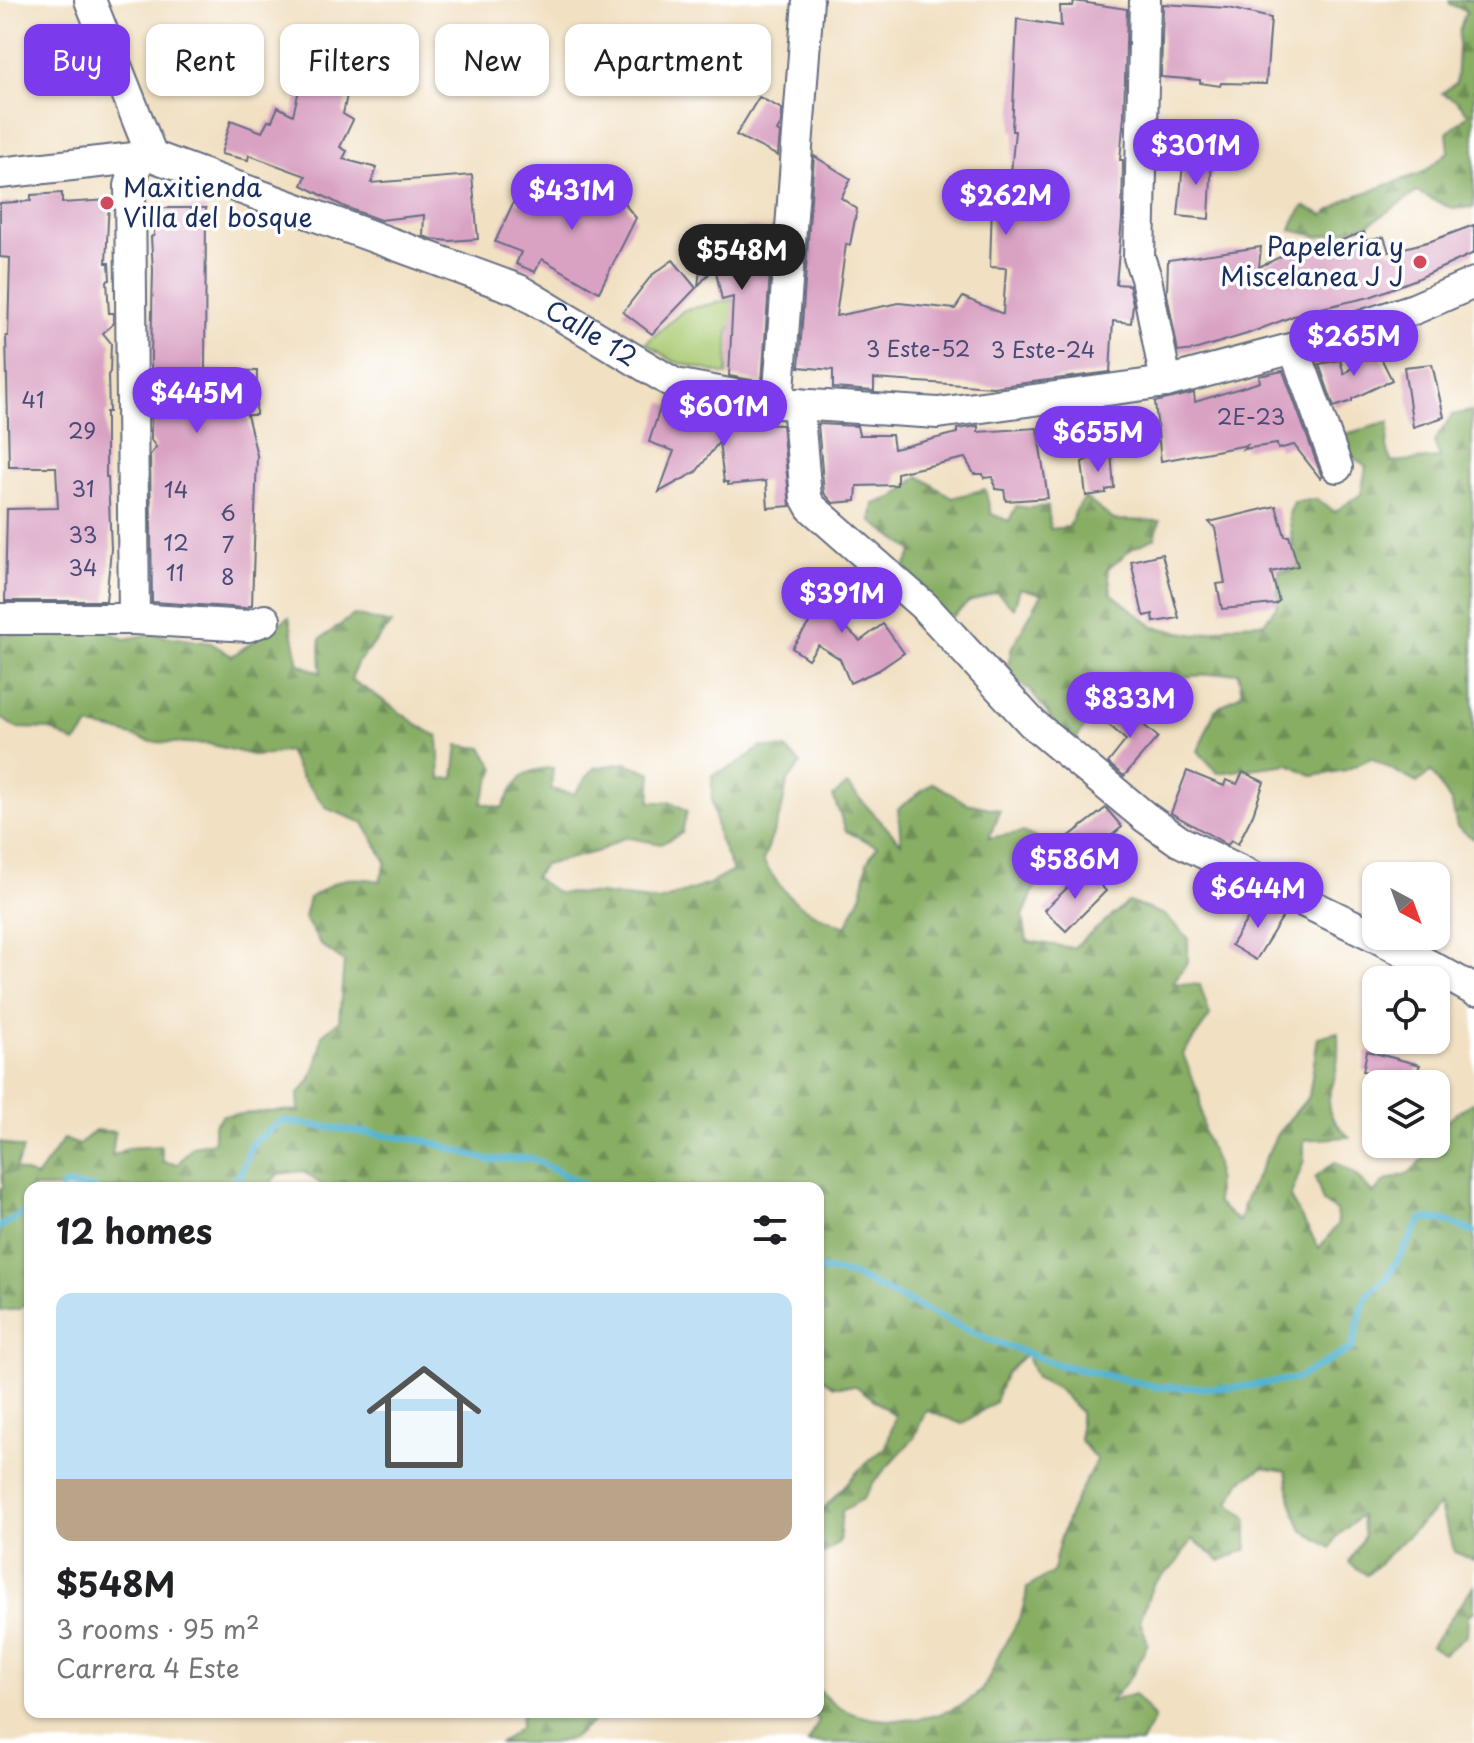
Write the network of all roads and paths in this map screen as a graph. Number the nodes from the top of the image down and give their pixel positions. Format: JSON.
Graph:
{"nodes":[{"id":1,"x":90,"y":0,"type":"edge"},
{"id":2,"x":808,"y":0,"type":"edge"},
{"id":3,"x":1145,"y":0,"type":"edge"},
{"id":4,"x":145,"y":158,"type":"junction"},
{"id":5,"x":0,"y":173,"type":"edge"},
{"id":6,"x":1474,"y":283,"type":"edge"},
{"id":7,"x":1294,"y":348,"type":"junction"},
{"id":8,"x":1166,"y":382,"type":"junction"},
{"id":9,"x":788,"y":403,"type":"junction"},
{"id":10,"x":1337,"y":467,"type":"dead end"},
{"id":11,"x":0,"y":619,"type":"edge"},
{"id":12,"x":134,"y":619,"type":"junction"},
{"id":13,"x":265,"y":620,"type":"dead end"},
{"id":14,"x":1474,"y":990,"type":"edge"}],
"edges":[{"from":1,"to":4,"type":"street"},
{"from":2,"to":9,"type":"street"},
{"from":3,"to":8,"type":"street"},
{"from":4,"to":5,"type":"street","name":"Calle 12"},
{"from":4,"to":9,"type":"street","name":"Calle 12"},
{"from":4,"to":12,"type":"street"},
{"from":6,"to":7,"type":"street","name":"Calle 12"},
{"from":7,"to":8,"type":"street","name":"Calle 12"},
{"from":7,"to":10,"type":"street"},
{"from":8,"to":9,"type":"street","name":"Calle 12"},
{"from":9,"to":14,"type":"street"},
{"from":11,"to":12,"type":"street"},
{"from":12,"to":13,"type":"street"}]}
